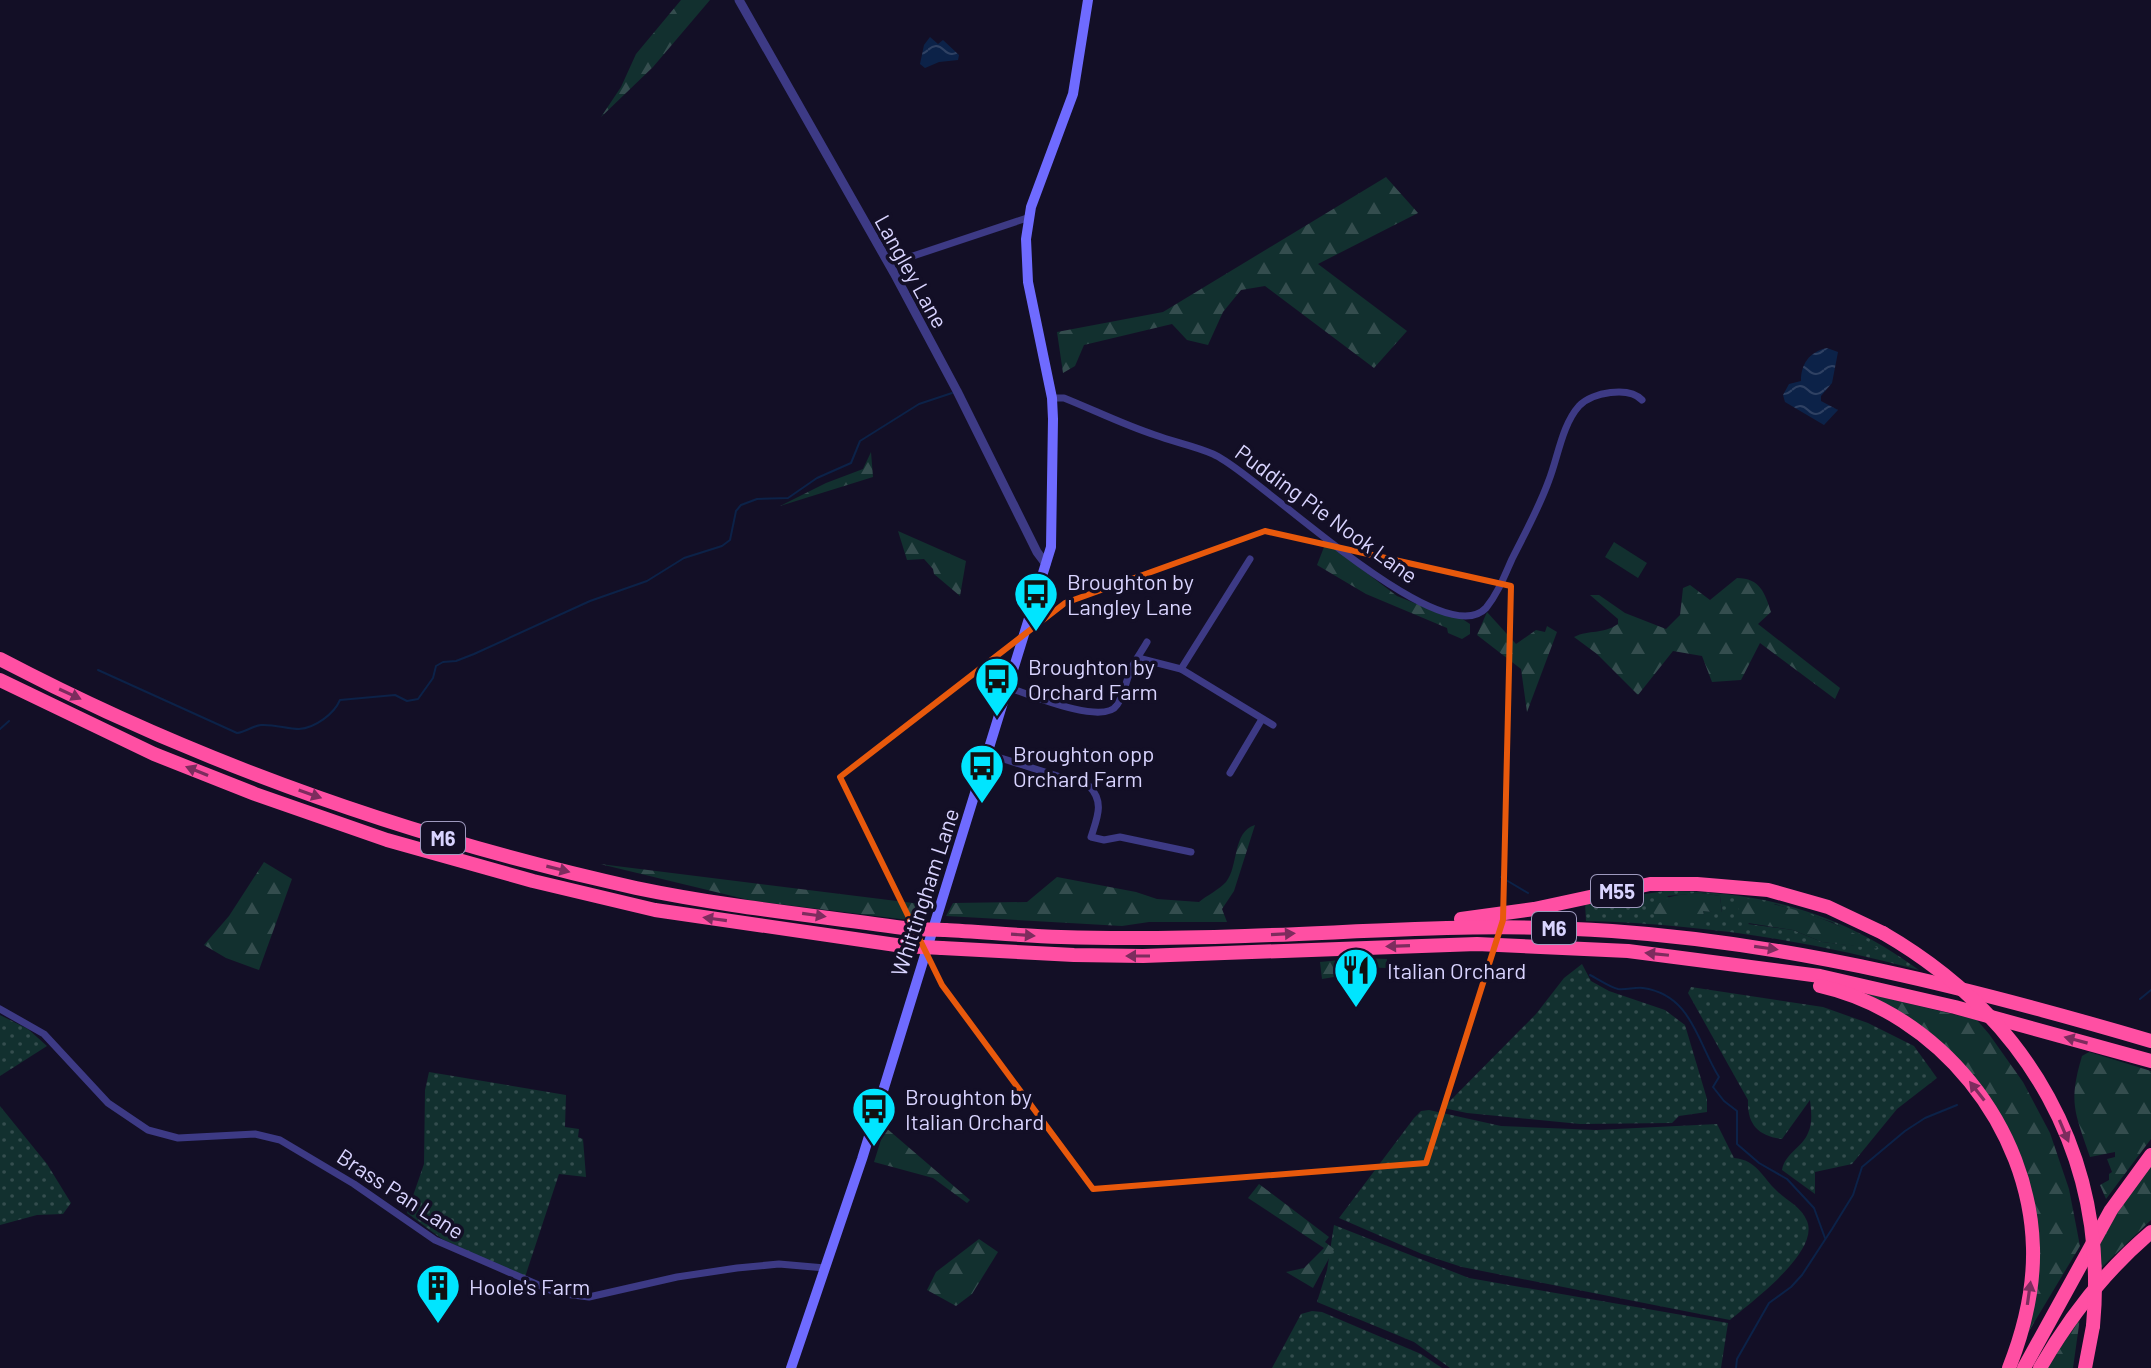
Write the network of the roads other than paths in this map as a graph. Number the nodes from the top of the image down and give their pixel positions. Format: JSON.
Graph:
{"nodes":[{"id":1,"x":739,"y":0,"type":"edge"},
{"id":2,"x":1088,"y":0,"type":"edge"},
{"id":3,"x":1030,"y":217,"type":"junction"},
{"id":4,"x":889,"y":264,"type":"junction"},
{"id":5,"x":1052,"y":398,"type":"junction"},
{"id":6,"x":1642,"y":400,"type":"dead end"},
{"id":7,"x":1250,"y":559,"type":"dead end"},
{"id":8,"x":1046,"y":564,"type":"junction"},
{"id":9,"x":1147,"y":642,"type":"dead end"},
{"id":10,"x":1138,"y":658,"type":"junction"},
{"id":11,"x":0,"y":659,"type":"edge"},
{"id":12,"x":1181,"y":669,"type":"junction"},
{"id":13,"x":0,"y":680,"type":"edge"},
{"id":14,"x":1010,"y":688,"type":"junction"},
{"id":15,"x":1262,"y":719,"type":"junction"},
{"id":16,"x":1273,"y":725,"type":"dead end"},
{"id":17,"x":988,"y":754,"type":"junction"},
{"id":18,"x":1230,"y":773,"type":"dead end"},
{"id":19,"x":1191,"y":852,"type":"dead end"},
{"id":20,"x":1345,"y":930,"type":"junction"},
{"id":21,"x":1706,"y":960,"type":"junction"},
{"id":22,"x":0,"y":1009,"type":"edge"},
{"id":23,"x":2151,"y":1041,"type":"edge"},
{"id":24,"x":2151,"y":1061,"type":"edge"},
{"id":25,"x":2151,"y":1155,"type":"edge"},
{"id":26,"x":2151,"y":1232,"type":"edge"},
{"id":27,"x":825,"y":1268,"type":"junction"},
{"id":28,"x":791,"y":1368,"type":"edge"},
{"id":29,"x":2009,"y":1368,"type":"edge"},
{"id":30,"x":2024,"y":1368,"type":"edge"},
{"id":31,"x":2040,"y":1368,"type":"edge"},
{"id":32,"x":2085,"y":1368,"type":"edge"}],
"edges":[{"from":1,"to":4,"type":"street","name":"Langley Lane"},
{"from":2,"to":3,"type":"main road","name":"Whittingham Lane"},
{"from":3,"to":4,"type":"street"},
{"from":3,"to":5,"type":"main road","name":"Whittingham Lane"},
{"from":4,"to":8,"type":"street","name":"Langley Lane"},
{"from":5,"to":6,"type":"street","name":"Pudding Pie Nook Lane"},
{"from":5,"to":8,"type":"main road","name":"Whittingham Lane"},
{"from":7,"to":12,"type":"street"},
{"from":8,"to":14,"type":"main road","name":"Whittingham Lane"},
{"from":9,"to":10,"type":"street"},
{"from":10,"to":12,"type":"street"},
{"from":10,"to":14,"type":"street"},
{"from":11,"to":20,"type":"highway","number":"M6","one_way":true,"bridge":true},
{"from":12,"to":15,"type":"street"},
{"from":21,"to":13,"type":"highway","number":"M6","one_way":true,"bridge":true},
{"from":14,"to":17,"type":"main road","name":"Whittingham Lane"},
{"from":15,"to":16,"type":"street"},
{"from":15,"to":18,"type":"street"},
{"from":17,"to":19,"type":"street"},
{"from":17,"to":27,"type":"main road","name":"Whittingham Lane"},
{"from":20,"to":23,"type":"highway","number":"M6","one_way":true},
{"from":20,"to":32,"type":"highway","number":"M55","one_way":true,"bridge":true},
{"from":24,"to":21,"type":"highway","number":"M6","one_way":true},
{"from":29,"to":21,"type":"highway","number":"M6","one_way":true},
{"from":22,"to":27,"type":"street","name":"Brass Pan Lane"},
{"from":25,"to":30,"type":"highway"},
{"from":26,"to":31,"type":"highway"},
{"from":27,"to":28,"type":"main road","name":"Whittingham Lane"}]}
